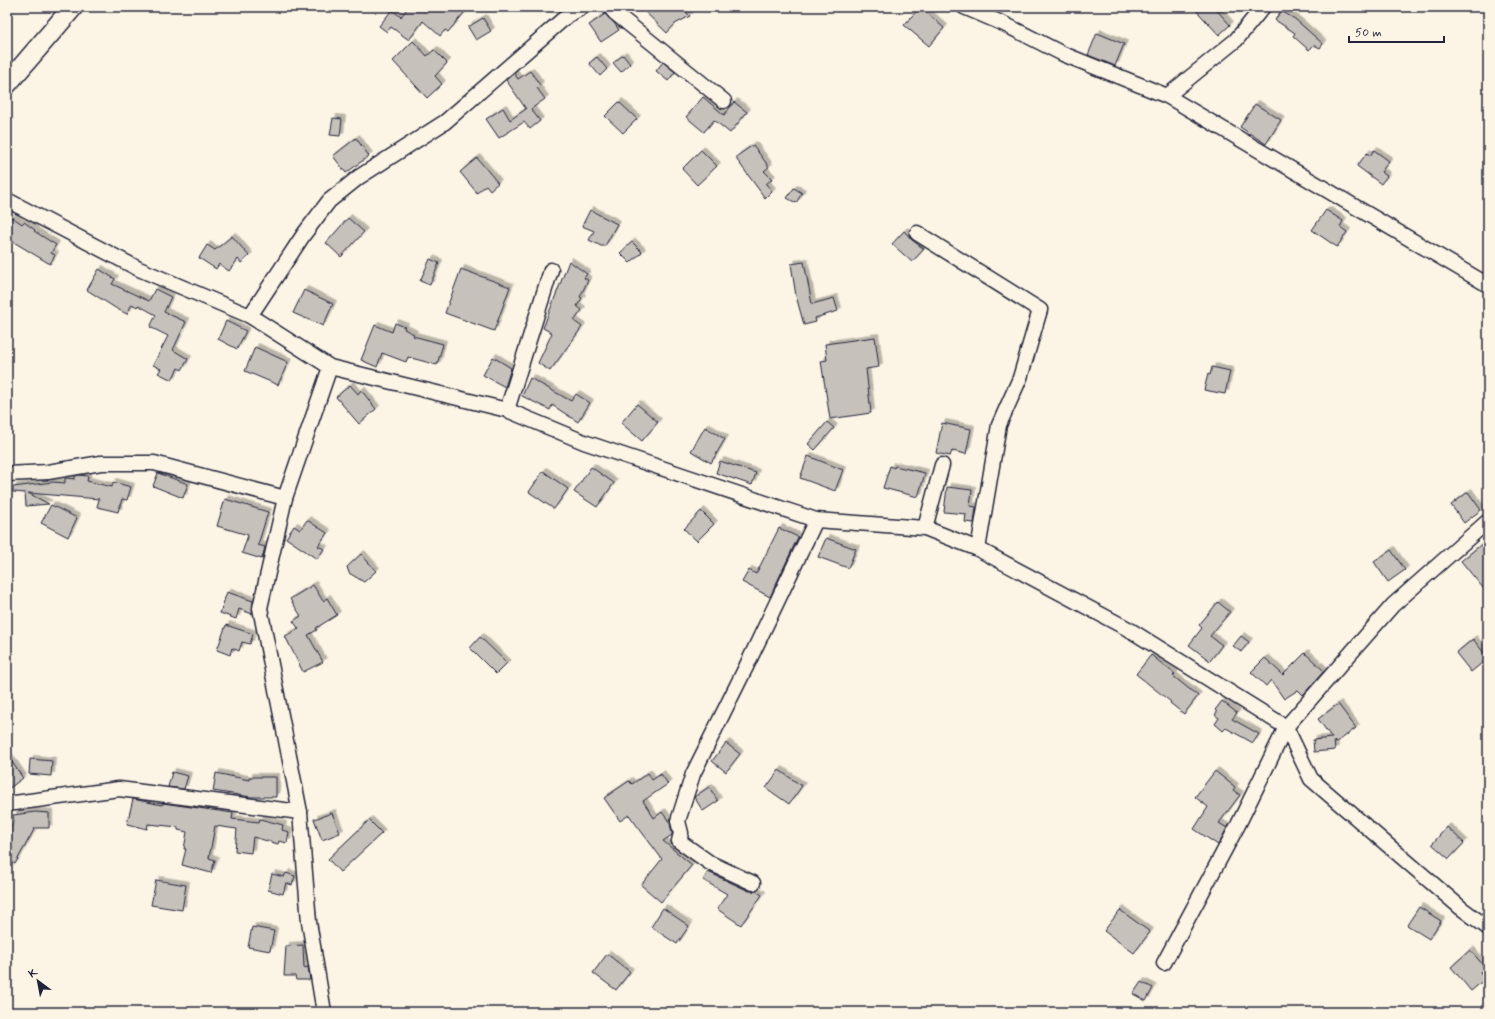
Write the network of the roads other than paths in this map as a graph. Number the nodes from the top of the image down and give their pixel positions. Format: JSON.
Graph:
{"nodes":[{"id":1,"x":73,"y":7,"type":"edge"},
{"id":2,"x":583,"y":7,"type":"edge"},
{"id":3,"x":610,"y":7,"type":"edge"},
{"id":4,"x":964,"y":7,"type":"edge"},
{"id":5,"x":1263,"y":7,"type":"edge"},
{"id":6,"x":7,"y":84,"type":"edge"},
{"id":7,"x":1167,"y":96,"type":"junction"},
{"id":8,"x":724,"y":102,"type":"dead end"},
{"id":9,"x":7,"y":200,"type":"edge"},
{"id":10,"x":917,"y":233,"type":"dead end"},
{"id":11,"x":551,"y":270,"type":"dead end"},
{"id":12,"x":1488,"y":285,"type":"edge"},
{"id":13,"x":250,"y":316,"type":"junction"},
{"id":14,"x":330,"y":367,"type":"junction"},
{"id":15,"x":507,"y":410,"type":"junction"},
{"id":16,"x":942,"y":465,"type":"dead end"},
{"id":17,"x":7,"y":474,"type":"edge"},
{"id":18,"x":285,"y":498,"type":"junction"},
{"id":19,"x":816,"y":520,"type":"junction"},
{"id":20,"x":1488,"y":521,"type":"edge"},
{"id":21,"x":925,"y":528,"type":"junction"},
{"id":22,"x":978,"y":549,"type":"junction"},
{"id":23,"x":1286,"y":727,"type":"junction"},
{"id":24,"x":7,"y":804,"type":"edge"},
{"id":25,"x":300,"y":812,"type":"junction"},
{"id":26,"x":753,"y":883,"type":"dead end"},
{"id":27,"x":1488,"y":928,"type":"edge"},
{"id":28,"x":1164,"y":963,"type":"dead end"},
{"id":29,"x":324,"y":1012,"type":"edge"}],
"edges":[{"from":1,"to":6,"type":"street"},
{"from":2,"to":13,"type":"street"},
{"from":3,"to":8,"type":"street"},
{"from":4,"to":7,"type":"street"},
{"from":5,"to":7,"type":"street"},
{"from":7,"to":12,"type":"street"},
{"from":9,"to":13,"type":"street"},
{"from":10,"to":22,"type":"street"},
{"from":11,"to":15,"type":"street"},
{"from":13,"to":14,"type":"street"},
{"from":14,"to":15,"type":"street"},
{"from":14,"to":18,"type":"street"},
{"from":15,"to":19,"type":"street"},
{"from":16,"to":21,"type":"street"},
{"from":17,"to":18,"type":"street"},
{"from":18,"to":25,"type":"street"},
{"from":19,"to":21,"type":"street"},
{"from":19,"to":26,"type":"street"},
{"from":20,"to":23,"type":"street"},
{"from":21,"to":22,"type":"street"},
{"from":22,"to":23,"type":"street"},
{"from":23,"to":27,"type":"street"},
{"from":23,"to":28,"type":"street"},
{"from":24,"to":25,"type":"street"},
{"from":25,"to":29,"type":"street"}]}
